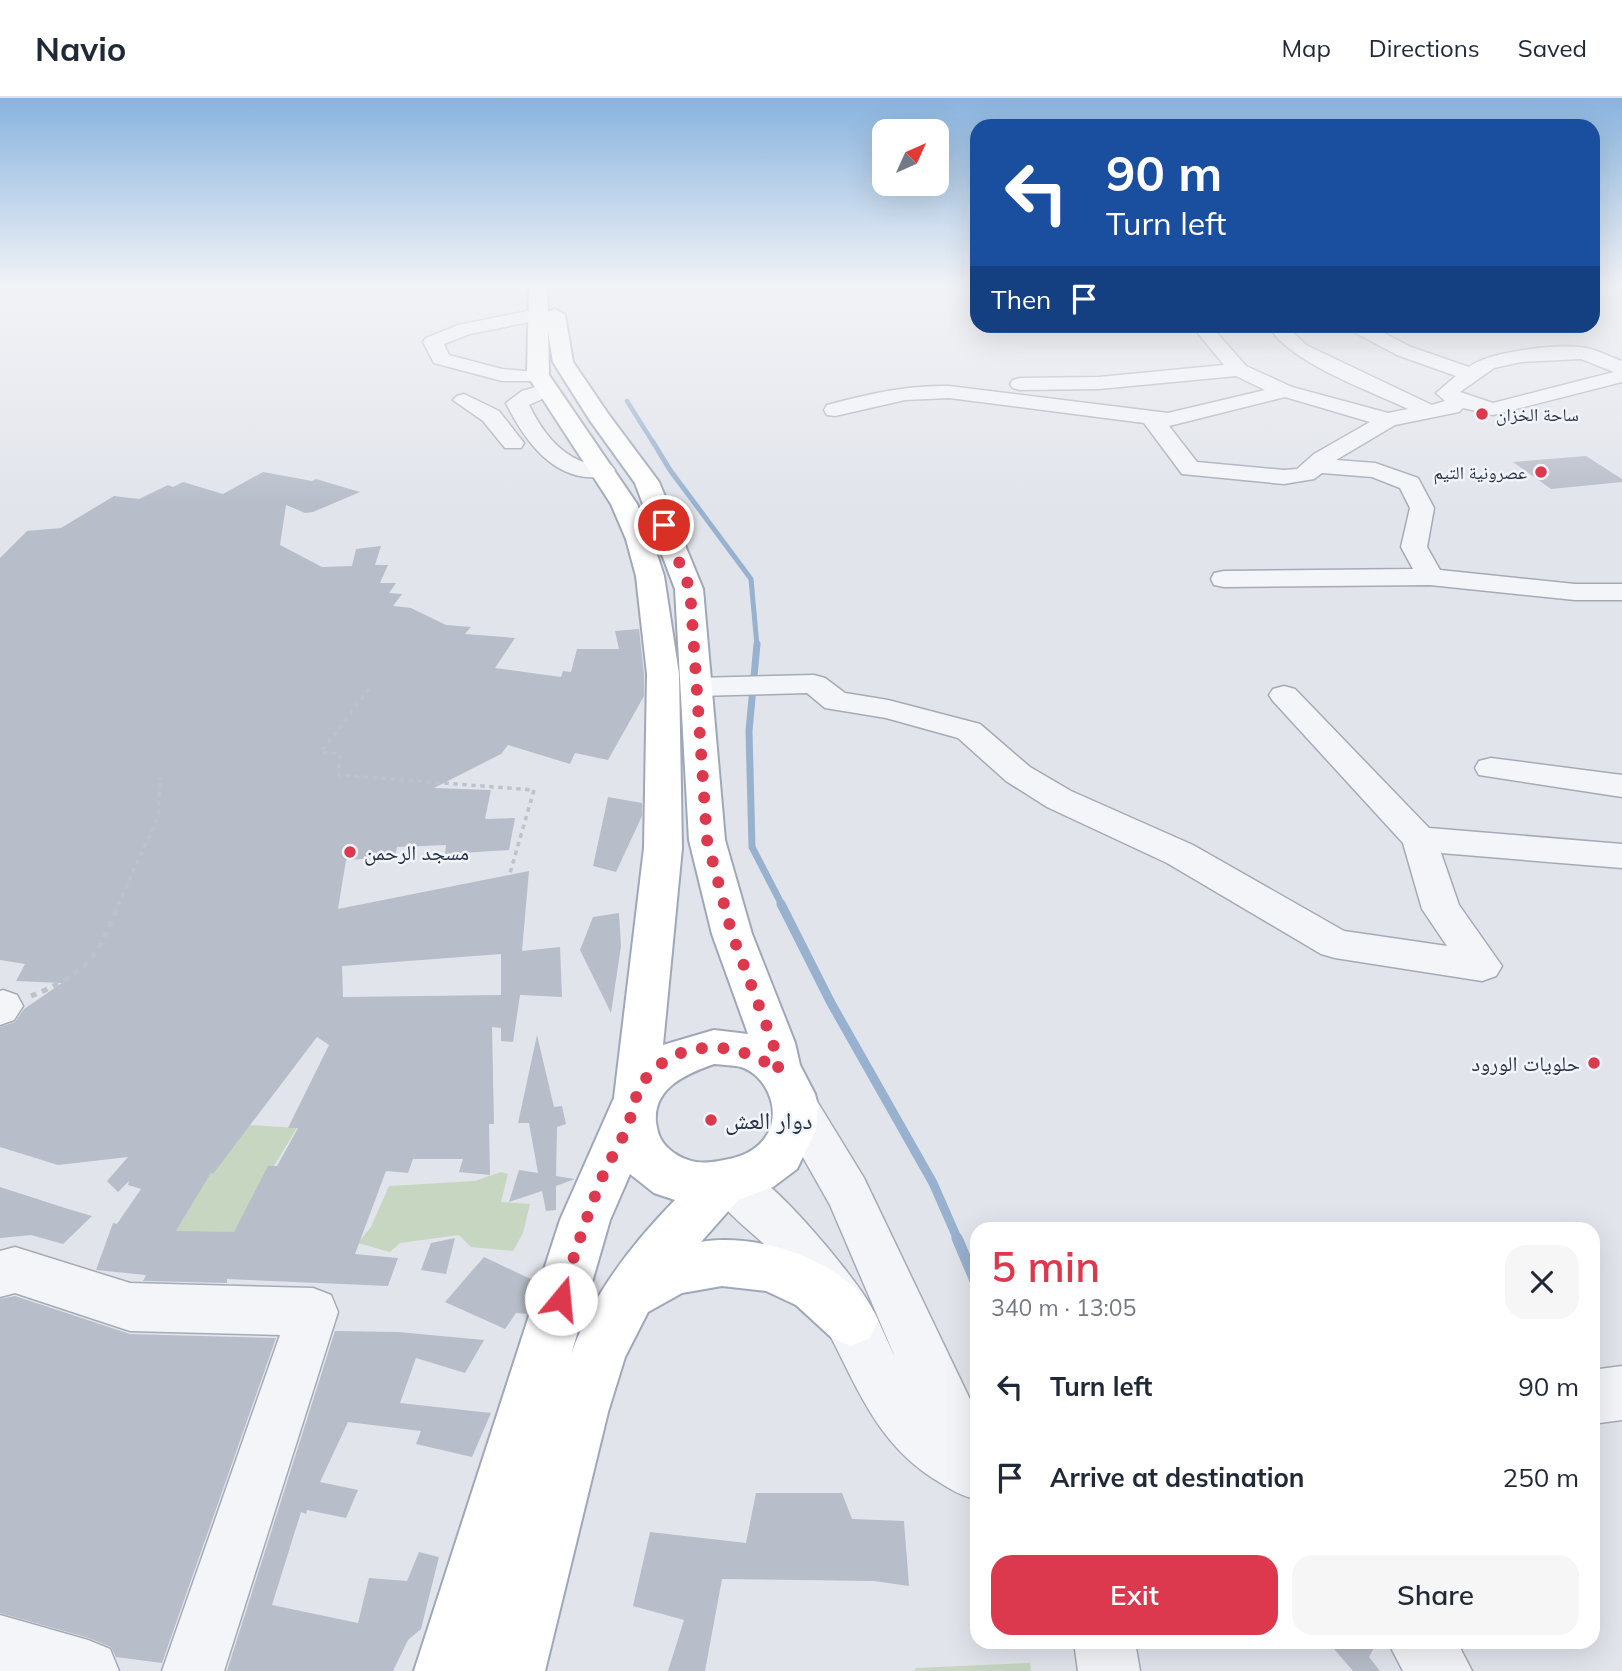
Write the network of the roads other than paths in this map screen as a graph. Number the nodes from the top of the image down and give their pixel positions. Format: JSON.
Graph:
{"nodes":[{"id":1,"x":446,"y":360,"type":"edge"},
{"id":2,"x":541,"y":360,"type":"edge"},
{"id":3,"x":563,"y":360,"type":"edge"},
{"id":4,"x":1231,"y":360,"type":"edge"},
{"id":5,"x":1322,"y":360,"type":"edge"},
{"id":6,"x":1431,"y":360,"type":"edge"},
{"id":7,"x":1500,"y":360,"type":"edge"},
{"id":8,"x":1602,"y":360,"type":"edge"},
{"id":9,"x":1622,"y":368,"type":"edge"},
{"id":10,"x":1239,"y":370,"type":"junction"},
{"id":11,"x":1471,"y":374,"type":"junction"},
{"id":12,"x":1622,"y":376,"type":"edge"},
{"id":13,"x":542,"y":383,"type":"junction"},
{"id":14,"x":988,"y":385,"type":"dead end"},
{"id":15,"x":1285,"y":390,"type":"junction"},
{"id":16,"x":464,"y":400,"type":"dead end"},
{"id":17,"x":1459,"y":400,"type":"junction"},
{"id":18,"x":835,"y":410,"type":"dead end"},
{"id":19,"x":1430,"y":412,"type":"junction"},
{"id":20,"x":1152,"y":419,"type":"junction"},
{"id":21,"x":1388,"y":420,"type":"junction"},
{"id":22,"x":537,"y":439,"type":"junction"},
{"id":23,"x":1318,"y":466,"type":"junction"},
{"id":24,"x":603,"y":470,"type":"junction"},
{"id":25,"x":1430,"y":577,"type":"junction"},
{"id":26,"x":1224,"y":579,"type":"dead end"},
{"id":27,"x":1622,"y":592,"type":"edge"},
{"id":28,"x":695,"y":687,"type":"junction"},
{"id":29,"x":1284,"y":695,"type":"dead end"},
{"id":30,"x":1491,"y":768,"type":"dead end"},
{"id":31,"x":1622,"y":786,"type":"edge"},
{"id":32,"x":1419,"y":839,"type":"junction"},
{"id":33,"x":1622,"y":856,"type":"edge"},
{"id":34,"x":788,"y":1088,"type":"junction"},
{"id":35,"x":633,"y":1107,"type":"junction"},
{"id":36,"x":726,"y":1184,"type":"junction"},
{"id":37,"x":0,"y":1274,"type":"edge"},
{"id":38,"x":629,"y":1294,"type":"junction"},
{"id":39,"x":851,"y":1320,"type":"junction"},
{"id":40,"x":1622,"y":1393,"type":"edge"},
{"id":41,"x":1600,"y":1396,"type":"edge"},
{"id":42,"x":970,"y":1455,"type":"edge"},
{"id":43,"x":970,"y":1469,"type":"edge"},
{"id":44,"x":0,"y":1646,"type":"edge"},
{"id":45,"x":1106,"y":1649,"type":"edge"},
{"id":46,"x":1424,"y":1649,"type":"edge"},
{"id":47,"x":88,"y":1671,"type":"edge"},
{"id":48,"x":193,"y":1671,"type":"edge"},
{"id":49,"x":447,"y":1671,"type":"edge"},
{"id":50,"x":512,"y":1671,"type":"edge"},
{"id":51,"x":1109,"y":1671,"type":"edge"},
{"id":52,"x":1441,"y":1671,"type":"edge"}],
"edges":[{"from":1,"to":13,"type":"street"},
{"from":2,"to":13,"type":"main road"},
{"from":3,"to":28,"type":"main road"},
{"from":4,"to":10,"type":"street"},
{"from":5,"to":19,"type":"street"},
{"from":6,"to":11,"type":"street"},
{"from":7,"to":11,"type":"street"},
{"from":8,"to":9,"type":"street"},
{"from":10,"to":14,"type":"street"},
{"from":10,"to":15,"type":"street"},
{"from":11,"to":17,"type":"street"},
{"from":12,"to":17,"type":"street"},
{"from":13,"to":22,"type":"street"},
{"from":13,"to":24,"type":"main road"},
{"from":15,"to":20,"type":"street"},
{"from":15,"to":21,"type":"street"},
{"from":16,"to":22,"type":"street"},
{"from":17,"to":19,"type":"street"},
{"from":18,"to":20,"type":"street"},
{"from":19,"to":21,"type":"street"},
{"from":20,"to":23,"type":"street"},
{"from":21,"to":23,"type":"street"},
{"from":22,"to":24,"type":"street"},
{"from":23,"to":25,"type":"street"},
{"from":24,"to":35,"type":"main road"},
{"from":25,"to":26,"type":"street"},
{"from":25,"to":27,"type":"street"},
{"from":28,"to":32,"type":"street"},
{"from":28,"to":34,"type":"main road"},
{"from":29,"to":32,"type":"street"},
{"from":30,"to":31,"type":"street"},
{"from":32,"to":33,"type":"street"},
{"from":34,"to":35,"type":"main road"},
{"from":34,"to":36,"type":"main road"},
{"from":34,"to":42,"type":"street"},
{"from":35,"to":36,"type":"main road"},
{"from":35,"to":49,"type":"main road"},
{"from":36,"to":38,"type":"main road"},
{"from":36,"to":39,"type":"street"},
{"from":37,"to":48,"type":"street"},
{"from":38,"to":39,"type":"main road"},
{"from":38,"to":50,"type":"main road"},
{"from":39,"to":43,"type":"street"},
{"from":40,"to":41,"type":"street"},
{"from":44,"to":47,"type":"street"},
{"from":45,"to":51,"type":"street"},
{"from":46,"to":52,"type":"street"}]}
